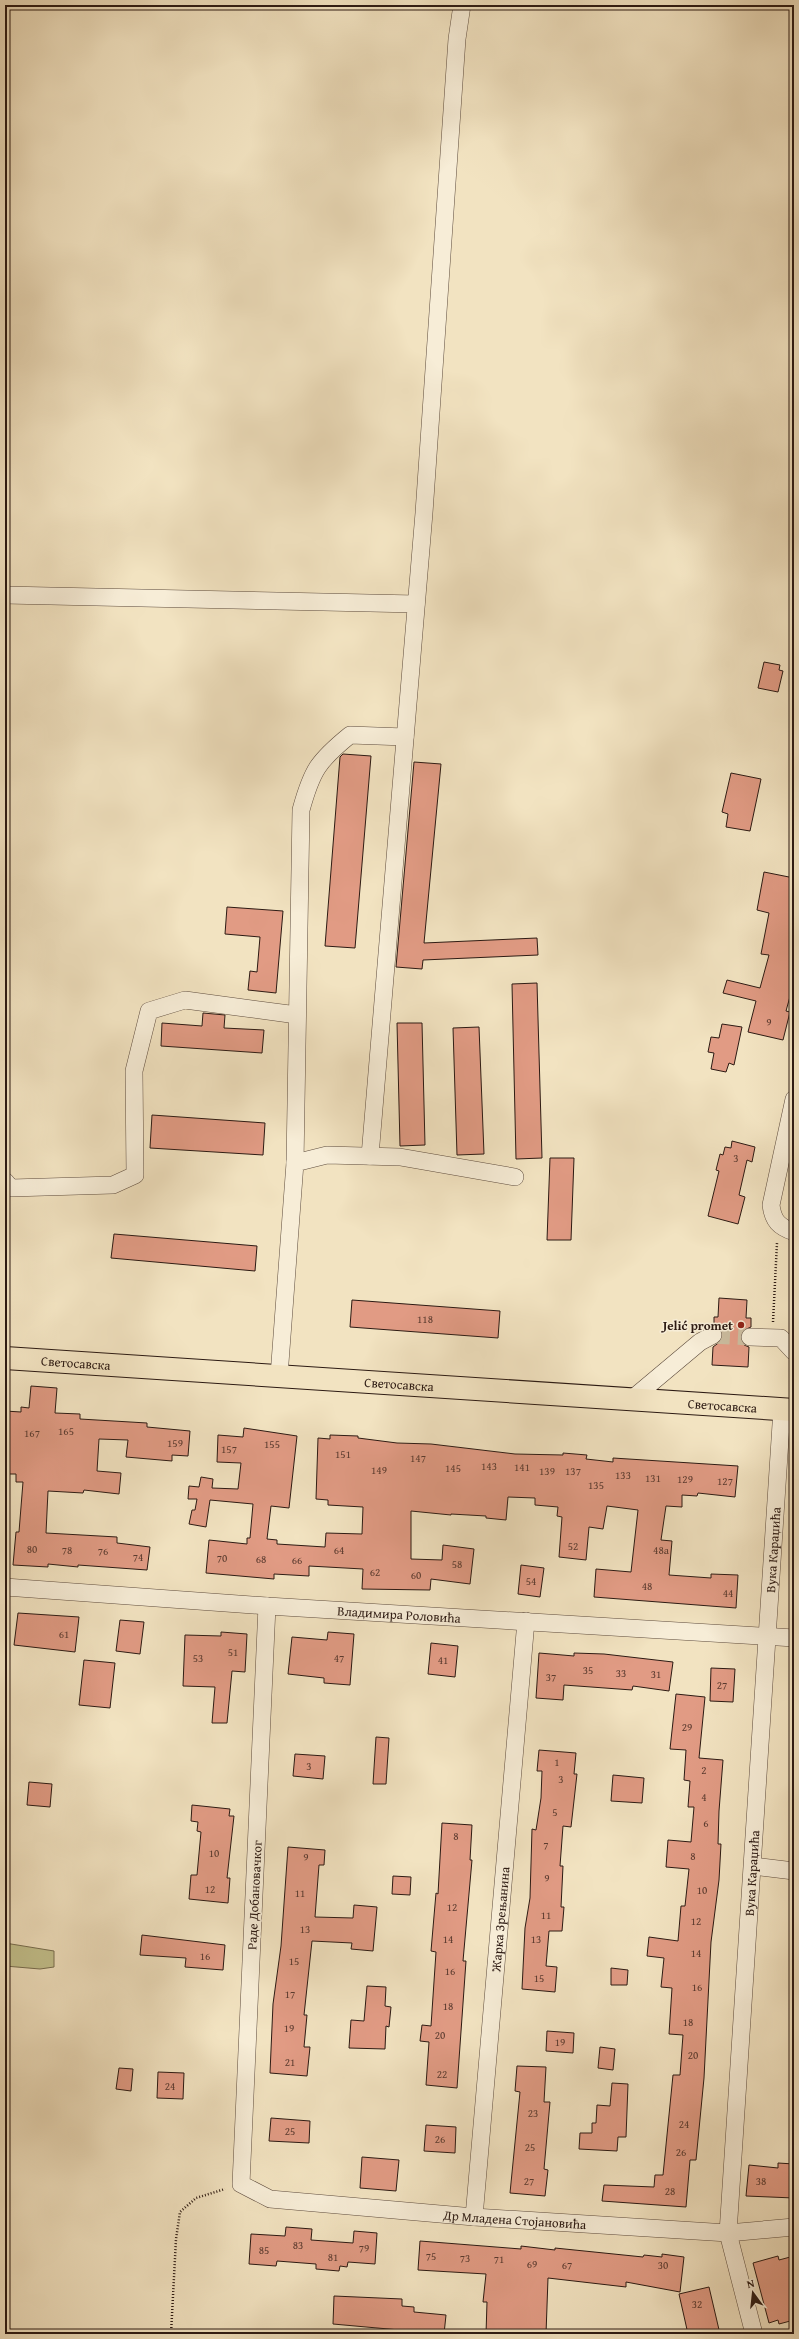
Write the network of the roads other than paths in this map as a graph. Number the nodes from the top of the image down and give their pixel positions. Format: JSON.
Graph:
{"nodes":[{"id":1,"x":462,"y":5,"type":"edge"},
{"id":2,"x":5,"y":595,"type":"edge"},
{"id":3,"x":416,"y":604,"type":"junction"},
{"id":4,"x":405,"y":737,"type":"junction"},
{"id":5,"x":297,"y":1015,"type":"junction"},
{"id":6,"x":794,"y":1099,"type":"edge"},
{"id":7,"x":370,"y":1156,"type":"junction"},
{"id":8,"x":295,"y":1163,"type":"junction"},
{"id":9,"x":515,"y":1177,"type":"dead end"},
{"id":10,"x":5,"y":1181,"type":"edge"},
{"id":11,"x":794,"y":1232,"type":"edge"},
{"id":12,"x":713,"y":1335,"type":"tunnel mouth"},
{"id":13,"x":750,"y":1337,"type":"tunnel mouth"},
{"id":14,"x":794,"y":1352,"type":"edge"},
{"id":15,"x":5,"y":1358,"type":"edge"},
{"id":16,"x":279,"y":1376,"type":"junction"},
{"id":17,"x":632,"y":1399,"type":"junction"},
{"id":18,"x":788,"y":1410,"type":"edge"},
{"id":19,"x":5,"y":1587,"type":"edge"},
{"id":20,"x":267,"y":1606,"type":"junction"},
{"id":21,"x":526,"y":1621,"type":"junction"},
{"id":22,"x":768,"y":1636,"type":"junction"},
{"id":23,"x":794,"y":1638,"type":"edge"},
{"id":24,"x":753,"y":1866,"type":"junction"},
{"id":25,"x":794,"y":1871,"type":"edge"},
{"id":26,"x":241,"y":2184,"type":"joint"},
{"id":27,"x":474,"y":2217,"type":"junction"},
{"id":28,"x":794,"y":2227,"type":"edge"},
{"id":29,"x":728,"y":2233,"type":"junction"},
{"id":30,"x":754,"y":2334,"type":"edge"}],
"edges":[{"from":1,"to":3,"type":"street"},
{"from":2,"to":3,"type":"street"},
{"from":3,"to":4,"type":"street"},
{"from":4,"to":5,"type":"street"},
{"from":4,"to":7,"type":"street"},
{"from":5,"to":8,"type":"street"},
{"from":5,"to":10,"type":"street"},
{"from":6,"to":11,"type":"street"},
{"from":7,"to":8,"type":"street"},
{"from":7,"to":9,"type":"street"},
{"from":8,"to":16,"type":"street"},
{"from":12,"to":17,"type":"street"},
{"from":13,"to":14,"type":"street"},
{"from":15,"to":16,"type":"main road","name":"Светосавска"},
{"from":16,"to":17,"type":"main road","name":"Светосавска"},
{"from":17,"to":18,"type":"main road","name":"Светосавска"},
{"from":18,"to":22,"type":"street","name":"Вука Караџића"},
{"from":19,"to":20,"type":"street","name":"Владимира Роловића"},
{"from":20,"to":21,"type":"street","name":"Владимира Роловића"},
{"from":20,"to":26,"type":"street","name":"Раде Добановачког"},
{"from":21,"to":22,"type":"street","name":"Владимира Роловића"},
{"from":21,"to":27,"type":"street","name":"Жарка Зрењанина"},
{"from":22,"to":23,"type":"street","name":"Владимира Роловића"},
{"from":22,"to":24,"type":"street","name":"Вука Караџића"},
{"from":24,"to":25,"type":"street"},
{"from":24,"to":29,"type":"street","name":"Вука Караџића"},
{"from":26,"to":27,"type":"street","name":"Др Младена Стојановића"},
{"from":27,"to":29,"type":"street","name":"Др Младена Стојановића"},
{"from":28,"to":29,"type":"street","name":"Др Младена Стојановића"},
{"from":29,"to":30,"type":"street","name":"Вука Караџића"}]}
